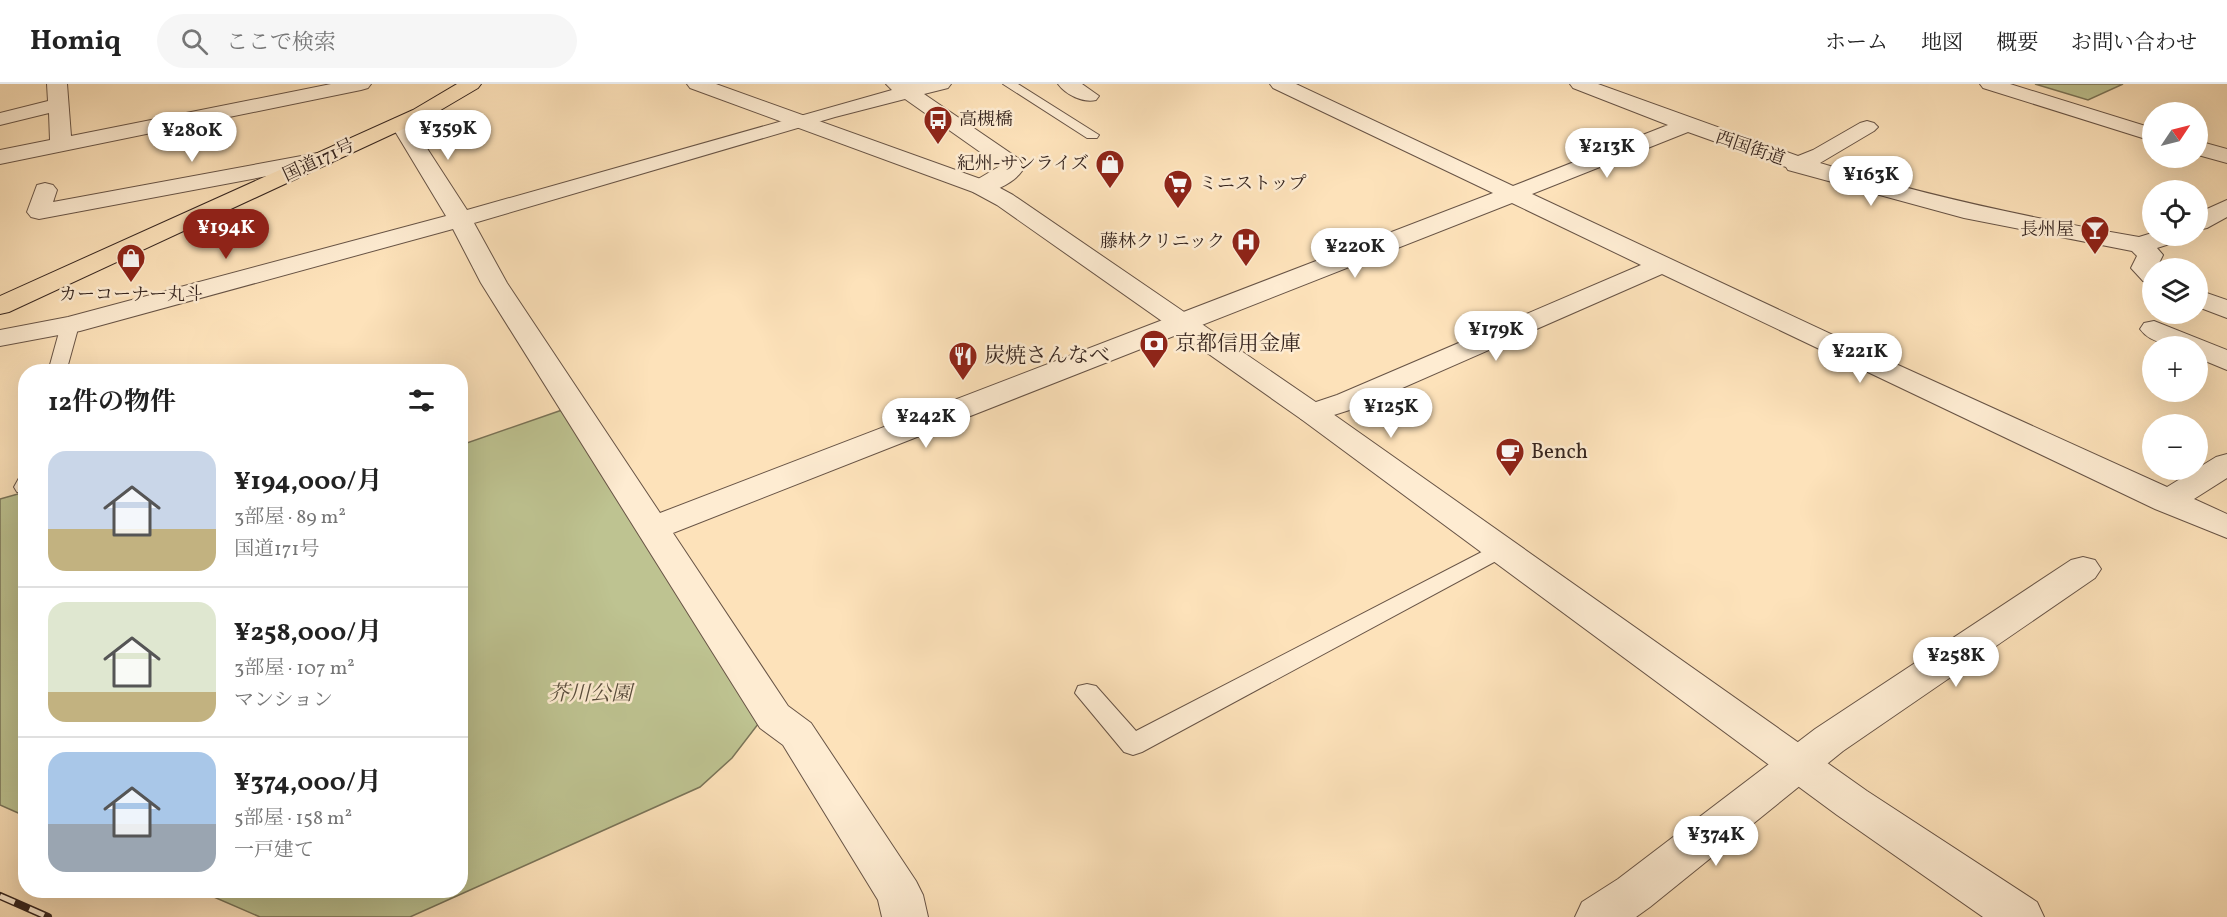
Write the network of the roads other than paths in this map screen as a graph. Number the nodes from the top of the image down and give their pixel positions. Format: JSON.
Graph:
{"nodes":[{"id":1,"x":361,"y":84,"type":"edge"},
{"id":2,"x":471,"y":84,"type":"edge"},
{"id":3,"x":697,"y":84,"type":"edge"},
{"id":4,"x":941,"y":84,"type":"edge"},
{"id":5,"x":1009,"y":84,"type":"edge"},
{"id":6,"x":1068,"y":84,"type":"edge"},
{"id":7,"x":1280,"y":84,"type":"edge"},
{"id":8,"x":1581,"y":84,"type":"edge"},
{"id":9,"x":1990,"y":84,"type":"edge"},
{"id":10,"x":315,"y":88,"type":"edge"},
{"id":11,"x":902,"y":88,"type":"edge"},
{"id":12,"x":57,"y":94,"type":"edge"},
{"id":13,"x":1089,"y":96,"type":"dead end"},
{"id":14,"x":0,"y":119,"type":"edge"},
{"id":15,"x":801,"y":121,"type":"junction"},
{"id":16,"x":401,"y":123,"type":"junction"},
{"id":17,"x":1685,"y":126,"type":"junction"},
{"id":18,"x":1867,"y":127,"type":"dead end"},
{"id":19,"x":2142,"y":132,"type":"edge"},
{"id":20,"x":1092,"y":135,"type":"dead end"},
{"id":21,"x":61,"y":145,"type":"junction"},
{"id":22,"x":2208,"y":151,"type":"edge"},
{"id":23,"x":2227,"y":156,"type":"edge"},
{"id":24,"x":0,"y":157,"type":"edge"},
{"id":25,"x":323,"y":159,"type":"junction"},
{"id":26,"x":1796,"y":165,"type":"junction"},
{"id":27,"x":981,"y":188,"type":"junction"},
{"id":28,"x":45,"y":190,"type":"dead end"},
{"id":29,"x":1514,"y":195,"type":"junction"},
{"id":30,"x":2227,"y":207,"type":"edge"},
{"id":31,"x":2208,"y":217,"type":"edge"},
{"id":32,"x":461,"y":220,"type":"junction"},
{"id":33,"x":2140,"y":245,"type":"joint"},
{"id":34,"x":2149,"y":258,"type":"edge"},
{"id":35,"x":1662,"y":265,"type":"junction"},
{"id":36,"x":2208,"y":302,"type":"edge"},
{"id":37,"x":0,"y":306,"type":"edge"},
{"id":38,"x":2227,"y":310,"type":"edge"},
{"id":39,"x":1182,"y":322,"type":"junction"},
{"id":40,"x":70,"y":325,"type":"junction"},
{"id":41,"x":2154,"y":329,"type":"dead end"},
{"id":42,"x":2170,"y":336,"type":"edge"},
{"id":43,"x":0,"y":338,"type":"edge"},
{"id":44,"x":2208,"y":352,"type":"edge"},
{"id":45,"x":2227,"y":361,"type":"edge"},
{"id":46,"x":59,"y":364,"type":"edge"},
{"id":47,"x":1312,"y":413,"type":"junction"},
{"id":48,"x":2227,"y":464,"type":"edge"},
{"id":49,"x":2167,"y":501,"type":"junction"},
{"id":50,"x":2227,"y":527,"type":"edge"},
{"id":51,"x":653,"y":528,"type":"junction"},
{"id":52,"x":1501,"y":549,"type":"junction"},
{"id":53,"x":2083,"y":569,"type":"dead end"},
{"id":54,"x":1087,"y":693,"type":"dead end"},
{"id":55,"x":1797,"y":764,"type":"junction"},
{"id":56,"x":905,"y":917,"type":"edge"},
{"id":57,"x":1598,"y":917,"type":"edge"},
{"id":58,"x":2021,"y":917,"type":"edge"}],
"edges":[{"from":1,"to":10,"type":"street"},
{"from":2,"to":16,"type":"highway","name":"国道171号"},
{"from":3,"to":15,"type":"street"},
{"from":4,"to":11,"type":"street"},
{"from":5,"to":20,"type":"lane"},
{"from":6,"to":13,"type":"street"},
{"from":7,"to":29,"type":"street"},
{"from":8,"to":17,"type":"street","name":"西国街道"},
{"from":9,"to":19,"type":"street"},
{"from":10,"to":21,"type":"street"},
{"from":11,"to":15,"type":"street"},
{"from":11,"to":27,"type":"street"},
{"from":12,"to":14,"type":"street"},
{"from":12,"to":21,"type":"street"},
{"from":15,"to":27,"type":"street"},
{"from":15,"to":32,"type":"street"},
{"from":16,"to":25,"type":"highway","name":"国道171号"},
{"from":16,"to":32,"type":"street"},
{"from":17,"to":26,"type":"street","name":"西国街道"},
{"from":17,"to":29,"type":"street"},
{"from":18,"to":26,"type":"street"},
{"from":21,"to":24,"type":"street"},
{"from":22,"to":23,"type":"street"},
{"from":25,"to":28,"type":"street"},
{"from":25,"to":37,"type":"highway","name":"国道171号"},
{"from":26,"to":33,"type":"street","name":"西国街道"},
{"from":27,"to":39,"type":"street"},
{"from":29,"to":35,"type":"street"},
{"from":29,"to":39,"type":"street"},
{"from":30,"to":31,"type":"street"},
{"from":32,"to":40,"type":"street"},
{"from":32,"to":51,"type":"street"},
{"from":33,"to":34,"type":"street"},
{"from":35,"to":47,"type":"street"},
{"from":35,"to":49,"type":"street"},
{"from":36,"to":38,"type":"street"},
{"from":39,"to":47,"type":"street"},
{"from":39,"to":51,"type":"street"},
{"from":40,"to":43,"type":"street"},
{"from":40,"to":46,"type":"lane"},
{"from":41,"to":42,"type":"street"},
{"from":44,"to":45,"type":"street"},
{"from":47,"to":52,"type":"street"},
{"from":48,"to":49,"type":"street"},
{"from":49,"to":50,"type":"street"},
{"from":51,"to":56,"type":"street"},
{"from":52,"to":54,"type":"lane"},
{"from":52,"to":55,"type":"street"},
{"from":53,"to":55,"type":"street"},
{"from":55,"to":57,"type":"street"},
{"from":55,"to":58,"type":"street"}]}
